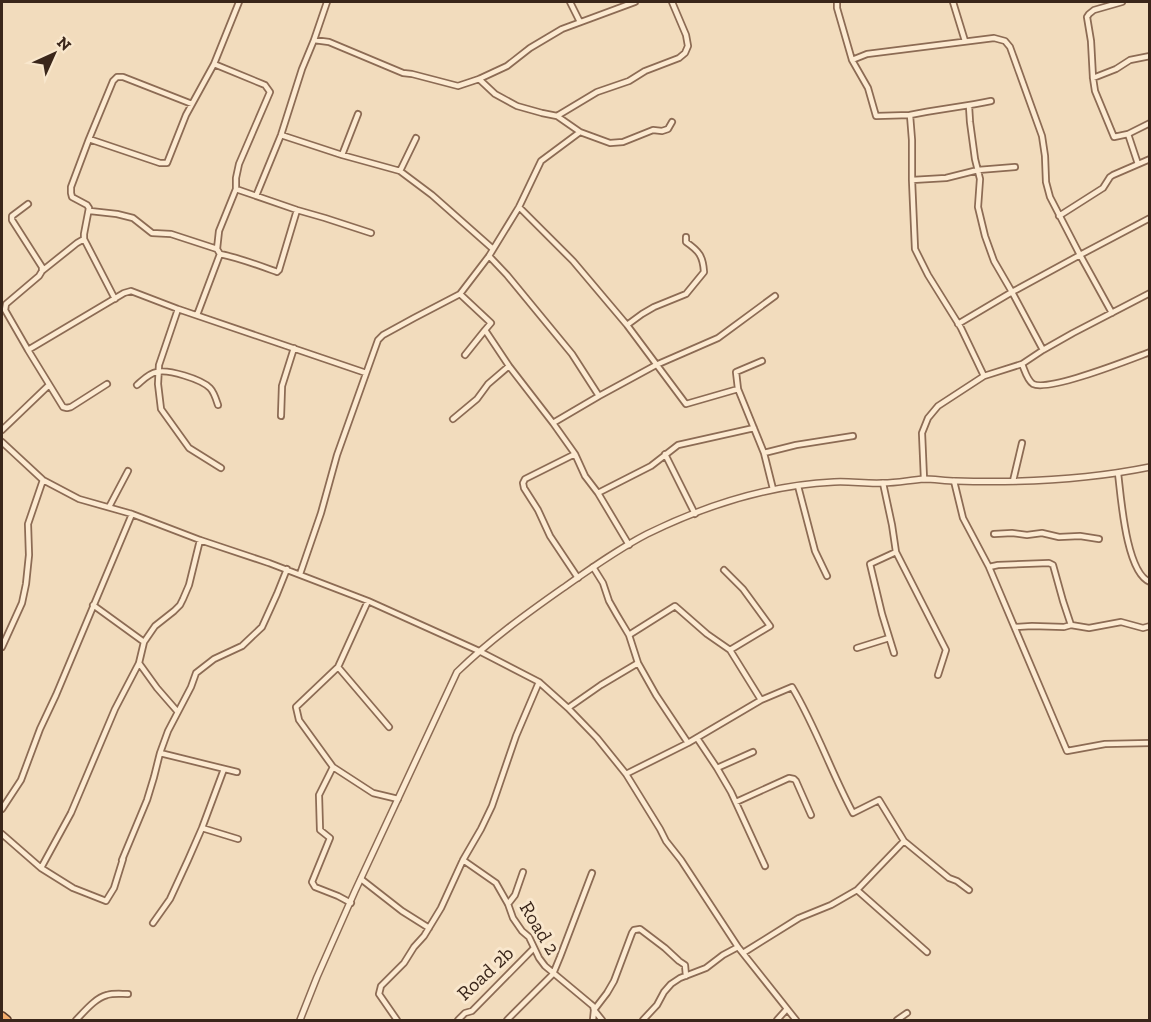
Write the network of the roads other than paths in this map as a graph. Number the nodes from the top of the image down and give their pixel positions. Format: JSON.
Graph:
{"nodes":[{"id":1,"x":239,"y":2,"type":"edge"},
{"id":2,"x":327,"y":2,"type":"edge"},
{"id":3,"x":570,"y":2,"type":"edge"},
{"id":4,"x":635,"y":2,"type":"edge"},
{"id":5,"x":672,"y":2,"type":"edge"},
{"id":6,"x":837,"y":2,"type":"edge"},
{"id":7,"x":953,"y":2,"type":"edge"},
{"id":8,"x":1122,"y":2,"type":"edge"},
{"id":9,"x":580,"y":22,"type":"junction"},
{"id":10,"x":314,"y":40,"type":"junction"},
{"id":11,"x":965,"y":41,"type":"junction"},
{"id":12,"x":1149,"y":56,"type":"edge"},
{"id":13,"x":852,"y":60,"type":"junction"},
{"id":14,"x":214,"y":64,"type":"junction"},
{"id":15,"x":1093,"y":78,"type":"junction"},
{"id":16,"x":479,"y":79,"type":"junction"},
{"id":17,"x":991,"y":101,"type":"dead end"},
{"id":18,"x":192,"y":104,"type":"junction"},
{"id":19,"x":969,"y":106,"type":"junction"},
{"id":20,"x":358,"y":114,"type":"dead end"},
{"id":21,"x":910,"y":115,"type":"junction"},
{"id":22,"x":557,"y":116,"type":"junction"},
{"id":23,"x":672,"y":122,"type":"dead end"},
{"id":24,"x":1149,"y":123,"type":"edge"},
{"id":25,"x":580,"y":132,"type":"junction"},
{"id":26,"x":1128,"y":134,"type":"junction"},
{"id":27,"x":281,"y":135,"type":"junction"},
{"id":28,"x":416,"y":138,"type":"dead end"},
{"id":29,"x":89,"y":139,"type":"junction"},
{"id":30,"x":342,"y":155,"type":"junction"},
{"id":31,"x":1149,"y":159,"type":"edge"},
{"id":32,"x":1138,"y":164,"type":"junction"},
{"id":33,"x":1016,"y":167,"type":"dead end"},
{"id":34,"x":978,"y":170,"type":"junction"},
{"id":35,"x":400,"y":171,"type":"junction"},
{"id":36,"x":912,"y":180,"type":"junction"},
{"id":37,"x":236,"y":189,"type":"junction"},
{"id":38,"x":256,"y":195,"type":"junction"},
{"id":39,"x":27,"y":204,"type":"dead end"},
{"id":40,"x":519,"y":207,"type":"junction"},
{"id":41,"x":297,"y":210,"type":"junction"},
{"id":42,"x":90,"y":211,"type":"junction"},
{"id":43,"x":1059,"y":216,"type":"junction"},
{"id":44,"x":1149,"y":218,"type":"edge"},
{"id":45,"x":371,"y":233,"type":"dead end"},
{"id":46,"x":686,"y":237,"type":"dead end"},
{"id":47,"x":84,"y":239,"type":"junction"},
{"id":48,"x":493,"y":249,"type":"junction"},
{"id":49,"x":219,"y":251,"type":"junction"},
{"id":50,"x":1080,"y":255,"type":"junction"},
{"id":51,"x":489,"y":256,"type":"junction"},
{"id":52,"x":42,"y":271,"type":"junction"},
{"id":53,"x":1012,"y":292,"type":"junction"},
{"id":54,"x":1149,"y":293,"type":"edge"},
{"id":55,"x":460,"y":294,"type":"junction"},
{"id":56,"x":775,"y":296,"type":"dead end"},
{"id":57,"x":116,"y":299,"type":"junction"},
{"id":58,"x":178,"y":309,"type":"junction"},
{"id":59,"x":1112,"y":313,"type":"junction"},
{"id":60,"x":197,"y":315,"type":"junction"},
{"id":61,"x":958,"y":324,"type":"junction"},
{"id":62,"x":627,"y":325,"type":"junction"},
{"id":63,"x":485,"y":330,"type":"junction"},
{"id":64,"x":294,"y":348,"type":"junction"},
{"id":65,"x":28,"y":350,"type":"junction"},
{"id":66,"x":1043,"y":350,"type":"junction"},
{"id":67,"x":1149,"y":352,"type":"edge"},
{"id":68,"x":465,"y":355,"type":"dead end"},
{"id":69,"x":762,"y":361,"type":"dead end"},
{"id":70,"x":1022,"y":364,"type":"junction"},
{"id":71,"x":656,"y":365,"type":"junction"},
{"id":72,"x":509,"y":366,"type":"junction"},
{"id":73,"x":159,"y":371,"type":"junction"},
{"id":74,"x":366,"y":373,"type":"junction"},
{"id":75,"x":984,"y":376,"type":"junction"},
{"id":76,"x":107,"y":384,"type":"dead end"},
{"id":77,"x":49,"y":385,"type":"junction"},
{"id":78,"x":137,"y":385,"type":"dead end"},
{"id":79,"x":738,"y":389,"type":"junction"},
{"id":80,"x":598,"y":396,"type":"junction"},
{"id":81,"x":218,"y":405,"type":"dead end"},
{"id":82,"x":282,"y":416,"type":"dead end"},
{"id":83,"x":453,"y":419,"type":"dead end"},
{"id":84,"x":553,"y":423,"type":"junction"},
{"id":85,"x":754,"y":428,"type":"junction"},
{"id":86,"x":2,"y":430,"type":"edge"},
{"id":87,"x":853,"y":436,"type":"dead end"},
{"id":88,"x":1022,"y":442,"type":"dead end"},
{"id":89,"x":4,"y":444,"type":"edge"},
{"id":90,"x":764,"y":453,"type":"junction"},
{"id":91,"x":2,"y":454,"type":"edge"},
{"id":92,"x":575,"y":454,"type":"junction"},
{"id":93,"x":666,"y":454,"type":"junction"},
{"id":94,"x":1149,"y":467,"type":"edge"},
{"id":95,"x":221,"y":468,"type":"dead end"},
{"id":96,"x":128,"y":471,"type":"dead end"},
{"id":97,"x":1118,"y":474,"type":"junction"},
{"id":98,"x":924,"y":479,"type":"junction"},
{"id":99,"x":43,"y":480,"type":"junction"},
{"id":100,"x":954,"y":481,"type":"junction"},
{"id":101,"x":1013,"y":481,"type":"junction"},
{"id":102,"x":883,"y":483,"type":"junction"},
{"id":103,"x":798,"y":486,"type":"junction"},
{"id":104,"x":773,"y":489,"type":"junction"},
{"id":105,"x":598,"y":493,"type":"junction"},
{"id":106,"x":109,"y":507,"type":"junction"},
{"id":107,"x":132,"y":514,"type":"junction"},
{"id":108,"x":695,"y":514,"type":"junction"},
{"id":109,"x":994,"y":534,"type":"dead end"},
{"id":110,"x":1099,"y":539,"type":"dead end"},
{"id":111,"x":200,"y":540,"type":"junction"},
{"id":112,"x":629,"y":545,"type":"junction"},
{"id":113,"x":896,"y":552,"type":"junction"},
{"id":114,"x":593,"y":567,"type":"junction"},
{"id":115,"x":989,"y":567,"type":"junction"},
{"id":116,"x":286,"y":569,"type":"junction"},
{"id":117,"x":724,"y":570,"type":"dead end"},
{"id":118,"x":300,"y":574,"type":"junction"},
{"id":119,"x":827,"y":576,"type":"dead end"},
{"id":120,"x":578,"y":578,"type":"junction"},
{"id":121,"x":1149,"y":582,"type":"edge"},
{"id":122,"x":368,"y":601,"type":"junction"},
{"id":123,"x":93,"y":605,"type":"junction"},
{"id":124,"x":1071,"y":625,"type":"junction"},
{"id":125,"x":1149,"y":626,"type":"edge"},
{"id":126,"x":1015,"y":627,"type":"junction"},
{"id":127,"x":629,"y":635,"type":"junction"},
{"id":128,"x":889,"y":638,"type":"junction"},
{"id":129,"x":144,"y":642,"type":"junction"},
{"id":130,"x":2,"y":647,"type":"edge"},
{"id":131,"x":857,"y":648,"type":"dead end"},
{"id":132,"x":730,"y":650,"type":"junction"},
{"id":133,"x":479,"y":651,"type":"junction"},
{"id":134,"x":894,"y":653,"type":"dead end"},
{"id":135,"x":139,"y":663,"type":"junction"},
{"id":136,"x":638,"y":663,"type":"junction"},
{"id":137,"x":338,"y":667,"type":"junction"},
{"id":138,"x":938,"y":675,"type":"dead end"},
{"id":139,"x":539,"y":682,"type":"junction"},
{"id":140,"x":761,"y":700,"type":"junction"},
{"id":141,"x":568,"y":708,"type":"junction"},
{"id":142,"x":177,"y":711,"type":"junction"},
{"id":143,"x":389,"y":727,"type":"dead end"},
{"id":144,"x":697,"y":738,"type":"junction"},
{"id":145,"x":1149,"y":742,"type":"edge"},
{"id":146,"x":688,"y":743,"type":"junction"},
{"id":147,"x":753,"y":752,"type":"dead end"},
{"id":148,"x":160,"y":753,"type":"junction"},
{"id":149,"x":333,"y":767,"type":"junction"},
{"id":150,"x":717,"y":768,"type":"junction"},
{"id":151,"x":224,"y":769,"type":"junction"},
{"id":152,"x":237,"y":772,"type":"dead end"},
{"id":153,"x":626,"y":774,"type":"junction"},
{"id":154,"x":398,"y":799,"type":"junction"},
{"id":155,"x":736,"y":802,"type":"junction"},
{"id":156,"x":2,"y":809,"type":"edge"},
{"id":157,"x":811,"y":815,"type":"dead end"},
{"id":158,"x":136,"y":824,"type":"junction"},
{"id":159,"x":202,"y":828,"type":"junction"},
{"id":160,"x":2,"y":834,"type":"edge"},
{"id":161,"x":238,"y":839,"type":"dead end"},
{"id":162,"x":904,"y":841,"type":"junction"},
{"id":163,"x":122,"y":860,"type":"dead end"},
{"id":164,"x":464,"y":860,"type":"junction"},
{"id":165,"x":765,"y":866,"type":"dead end"},
{"id":166,"x":41,"y":868,"type":"junction"},
{"id":167,"x":523,"y":872,"type":"dead end"},
{"id":168,"x":592,"y":873,"type":"dead end"},
{"id":169,"x":361,"y":879,"type":"junction"},
{"id":170,"x":856,"y":890,"type":"junction"},
{"id":171,"x":969,"y":890,"type":"dead end"},
{"id":172,"x":351,"y":903,"type":"junction"},
{"id":173,"x":508,"y":904,"type":"junction"},
{"id":174,"x":153,"y":923,"type":"dead end"},
{"id":175,"x":429,"y":928,"type":"junction"},
{"id":176,"x":738,"y":947,"type":"junction"},
{"id":177,"x":534,"y":948,"type":"junction"},
{"id":178,"x":927,"y":952,"type":"dead end"},
{"id":179,"x":742,"y":953,"type":"junction"},
{"id":180,"x":553,"y":974,"type":"junction"},
{"id":181,"x":686,"y":976,"type":"junction"},
{"id":182,"x":128,"y":994,"type":"dead end"},
{"id":183,"x":594,"y":1010,"type":"junction"},
{"id":184,"x":786,"y":1010,"type":"junction"},
{"id":185,"x":907,"y":1013,"type":"dead end"},
{"id":186,"x":648,"y":1014,"type":"junction"},
{"id":187,"x":2,"y":1016,"type":"edge"},
{"id":188,"x":7,"y":1020,"type":"edge"},
{"id":189,"x":76,"y":1020,"type":"edge"},
{"id":190,"x":300,"y":1020,"type":"edge"},
{"id":191,"x":397,"y":1020,"type":"edge"},
{"id":192,"x":458,"y":1020,"type":"edge"},
{"id":193,"x":507,"y":1020,"type":"edge"},
{"id":194,"x":592,"y":1020,"type":"edge"},
{"id":195,"x":602,"y":1020,"type":"edge"},
{"id":196,"x":643,"y":1020,"type":"edge"},
{"id":197,"x":653,"y":1020,"type":"edge"},
{"id":198,"x":777,"y":1020,"type":"edge"},
{"id":199,"x":796,"y":1020,"type":"edge"},
{"id":200,"x":897,"y":1020,"type":"edge"}],
"edges":[{"from":1,"to":14,"type":"street"},
{"from":2,"to":10,"type":"street"},
{"from":3,"to":9,"type":"street"},
{"from":4,"to":9,"type":"street"},
{"from":5,"to":22,"type":"street"},
{"from":6,"to":13,"type":"street"},
{"from":7,"to":11,"type":"street"},
{"from":8,"to":15,"type":"street"},
{"from":9,"to":16,"type":"street"},
{"from":10,"to":16,"type":"street"},
{"from":10,"to":27,"type":"street"},
{"from":11,"to":13,"type":"street"},
{"from":11,"to":43,"type":"street"},
{"from":12,"to":15,"type":"street"},
{"from":13,"to":21,"type":"street"},
{"from":14,"to":18,"type":"street"},
{"from":14,"to":37,"type":"street"},
{"from":15,"to":26,"type":"street"},
{"from":16,"to":22,"type":"street"},
{"from":17,"to":19,"type":"street"},
{"from":18,"to":29,"type":"street"},
{"from":18,"to":29,"type":"street"},
{"from":19,"to":21,"type":"street"},
{"from":19,"to":34,"type":"street"},
{"from":20,"to":30,"type":"street"},
{"from":21,"to":36,"type":"street"},
{"from":22,"to":25,"type":"street"},
{"from":23,"to":25,"type":"street"},
{"from":24,"to":26,"type":"street"},
{"from":25,"to":40,"type":"street"},
{"from":26,"to":32,"type":"street"},
{"from":27,"to":30,"type":"street"},
{"from":27,"to":38,"type":"street"},
{"from":28,"to":35,"type":"street"},
{"from":29,"to":42,"type":"street"},
{"from":30,"to":35,"type":"street"},
{"from":31,"to":32,"type":"street"},
{"from":32,"to":43,"type":"street"},
{"from":33,"to":34,"type":"street"},
{"from":34,"to":36,"type":"street"},
{"from":34,"to":53,"type":"street"},
{"from":35,"to":48,"type":"street"},
{"from":36,"to":61,"type":"street"},
{"from":37,"to":38,"type":"street"},
{"from":37,"to":49,"type":"street"},
{"from":38,"to":41,"type":"street"},
{"from":39,"to":52,"type":"street"},
{"from":40,"to":48,"type":"street"},
{"from":40,"to":62,"type":"street"},
{"from":41,"to":45,"type":"street"},
{"from":41,"to":49,"type":"street"},
{"from":42,"to":47,"type":"street"},
{"from":42,"to":49,"type":"street"},
{"from":43,"to":50,"type":"street"},
{"from":44,"to":50,"type":"street"},
{"from":46,"to":62,"type":"street"},
{"from":47,"to":52,"type":"street"},
{"from":47,"to":57,"type":"street"},
{"from":48,"to":51,"type":"street"},
{"from":49,"to":60,"type":"street"},
{"from":50,"to":53,"type":"street"},
{"from":50,"to":59,"type":"street"},
{"from":51,"to":55,"type":"street"},
{"from":51,"to":80,"type":"street"},
{"from":52,"to":65,"type":"street"},
{"from":53,"to":61,"type":"street"},
{"from":53,"to":66,"type":"street"},
{"from":54,"to":59,"type":"street"},
{"from":55,"to":63,"type":"street"},
{"from":55,"to":74,"type":"street"},
{"from":56,"to":71,"type":"street"},
{"from":57,"to":58,"type":"street"},
{"from":57,"to":65,"type":"street"},
{"from":58,"to":60,"type":"street"},
{"from":58,"to":73,"type":"street"},
{"from":59,"to":66,"type":"street"},
{"from":60,"to":64,"type":"street"},
{"from":61,"to":75,"type":"street"},
{"from":62,"to":71,"type":"street"},
{"from":63,"to":68,"type":"street"},
{"from":63,"to":72,"type":"street"},
{"from":64,"to":74,"type":"street"},
{"from":64,"to":82,"type":"street"},
{"from":65,"to":77,"type":"street"},
{"from":66,"to":70,"type":"street"},
{"from":67,"to":70,"type":"street"},
{"from":69,"to":79,"type":"street"},
{"from":70,"to":75,"type":"street"},
{"from":71,"to":79,"type":"street"},
{"from":71,"to":80,"type":"street"},
{"from":72,"to":83,"type":"street"},
{"from":72,"to":84,"type":"street"},
{"from":73,"to":78,"type":"street"},
{"from":73,"to":81,"type":"street"},
{"from":73,"to":95,"type":"street"},
{"from":74,"to":118,"type":"street"},
{"from":75,"to":98,"type":"street"},
{"from":76,"to":77,"type":"street"},
{"from":77,"to":86,"type":"street"},
{"from":79,"to":85,"type":"street"},
{"from":80,"to":84,"type":"street"},
{"from":84,"to":92,"type":"street"},
{"from":85,"to":90,"type":"street"},
{"from":85,"to":93,"type":"street"},
{"from":87,"to":90,"type":"street"},
{"from":88,"to":101,"type":"street"},
{"from":89,"to":91,"type":"street"},
{"from":89,"to":99,"type":"street"},
{"from":90,"to":104,"type":"street"},
{"from":92,"to":105,"type":"street"},
{"from":92,"to":120,"type":"street"},
{"from":93,"to":105,"type":"street"},
{"from":93,"to":108,"type":"street"},
{"from":94,"to":97,"type":"street"},
{"from":96,"to":106,"type":"street"},
{"from":97,"to":101,"type":"street"},
{"from":97,"to":121,"type":"street"},
{"from":98,"to":100,"type":"street"},
{"from":98,"to":102,"type":"street"},
{"from":99,"to":106,"type":"street"},
{"from":99,"to":130,"type":"street"},
{"from":100,"to":101,"type":"street"},
{"from":100,"to":115,"type":"street"},
{"from":102,"to":103,"type":"street"},
{"from":102,"to":113,"type":"street"},
{"from":103,"to":104,"type":"street"},
{"from":103,"to":119,"type":"street"},
{"from":104,"to":108,"type":"street"},
{"from":105,"to":112,"type":"street"},
{"from":106,"to":107,"type":"street"},
{"from":107,"to":111,"type":"street"},
{"from":107,"to":123,"type":"street"},
{"from":108,"to":112,"type":"street"},
{"from":109,"to":110,"type":"street"},
{"from":111,"to":116,"type":"street"},
{"from":111,"to":129,"type":"street"},
{"from":112,"to":114,"type":"street"},
{"from":113,"to":128,"type":"street"},
{"from":113,"to":138,"type":"street"},
{"from":114,"to":120,"type":"street"},
{"from":114,"to":127,"type":"street"},
{"from":115,"to":124,"type":"street"},
{"from":115,"to":126,"type":"street"},
{"from":116,"to":118,"type":"street"},
{"from":116,"to":142,"type":"street"},
{"from":117,"to":132,"type":"street"},
{"from":118,"to":122,"type":"street"},
{"from":120,"to":133,"type":"street"},
{"from":122,"to":133,"type":"street"},
{"from":122,"to":137,"type":"street"},
{"from":123,"to":129,"type":"street"},
{"from":123,"to":156,"type":"street"},
{"from":124,"to":125,"type":"street"},
{"from":124,"to":126,"type":"street"},
{"from":126,"to":145,"type":"street"},
{"from":127,"to":132,"type":"street"},
{"from":127,"to":136,"type":"street"},
{"from":128,"to":131,"type":"street"},
{"from":128,"to":134,"type":"street"},
{"from":129,"to":135,"type":"street"},
{"from":132,"to":140,"type":"street"},
{"from":133,"to":139,"type":"street"},
{"from":133,"to":154,"type":"street"},
{"from":135,"to":142,"type":"street"},
{"from":135,"to":166,"type":"street"},
{"from":136,"to":141,"type":"street"},
{"from":136,"to":146,"type":"street"},
{"from":137,"to":143,"type":"street"},
{"from":137,"to":149,"type":"street"},
{"from":139,"to":141,"type":"street"},
{"from":139,"to":164,"type":"street"},
{"from":140,"to":144,"type":"street"},
{"from":140,"to":162,"type":"street"},
{"from":141,"to":153,"type":"street"},
{"from":142,"to":148,"type":"street"},
{"from":144,"to":146,"type":"street"},
{"from":144,"to":150,"type":"street"},
{"from":146,"to":153,"type":"street"},
{"from":147,"to":150,"type":"street"},
{"from":148,"to":151,"type":"street"},
{"from":148,"to":158,"type":"street"},
{"from":149,"to":154,"type":"street"},
{"from":149,"to":172,"type":"street"},
{"from":150,"to":155,"type":"street"},
{"from":151,"to":152,"type":"street"},
{"from":151,"to":159,"type":"street"},
{"from":153,"to":176,"type":"street"},
{"from":154,"to":169,"type":"street"},
{"from":155,"to":157,"type":"street"},
{"from":155,"to":165,"type":"street"},
{"from":158,"to":163,"type":"street"},
{"from":158,"to":166,"type":"street"},
{"from":159,"to":161,"type":"street"},
{"from":159,"to":174,"type":"street"},
{"from":160,"to":166,"type":"street"},
{"from":162,"to":170,"type":"street"},
{"from":162,"to":171,"type":"street"},
{"from":164,"to":173,"type":"street","name":"Road 2"},
{"from":164,"to":175,"type":"street"},
{"from":167,"to":173,"type":"street"},
{"from":168,"to":180,"type":"street"},
{"from":169,"to":172,"type":"street"},
{"from":169,"to":175,"type":"street"},
{"from":170,"to":178,"type":"street"},
{"from":170,"to":179,"type":"street"},
{"from":172,"to":190,"type":"street"},
{"from":173,"to":177,"type":"street","name":"Road 2"},
{"from":175,"to":191,"type":"street"},
{"from":176,"to":179,"type":"street"},
{"from":176,"to":181,"type":"street"},
{"from":177,"to":180,"type":"street","name":"Road 2"},
{"from":177,"to":192,"type":"street","name":"Road 2b"},
{"from":179,"to":184,"type":"street"},
{"from":180,"to":183,"type":"street","name":"Road 2"},
{"from":180,"to":193,"type":"street"},
{"from":181,"to":183,"type":"street"},
{"from":181,"to":186,"type":"street"},
{"from":182,"to":189,"type":"street"},
{"from":183,"to":194,"type":"street"},
{"from":183,"to":195,"type":"street","name":"Road 2"},
{"from":184,"to":198,"type":"street"},
{"from":184,"to":199,"type":"street"},
{"from":185,"to":200,"type":"street"},
{"from":186,"to":196,"type":"street"},
{"from":186,"to":197,"type":"street"},
{"from":187,"to":188,"type":"highway"}]}
